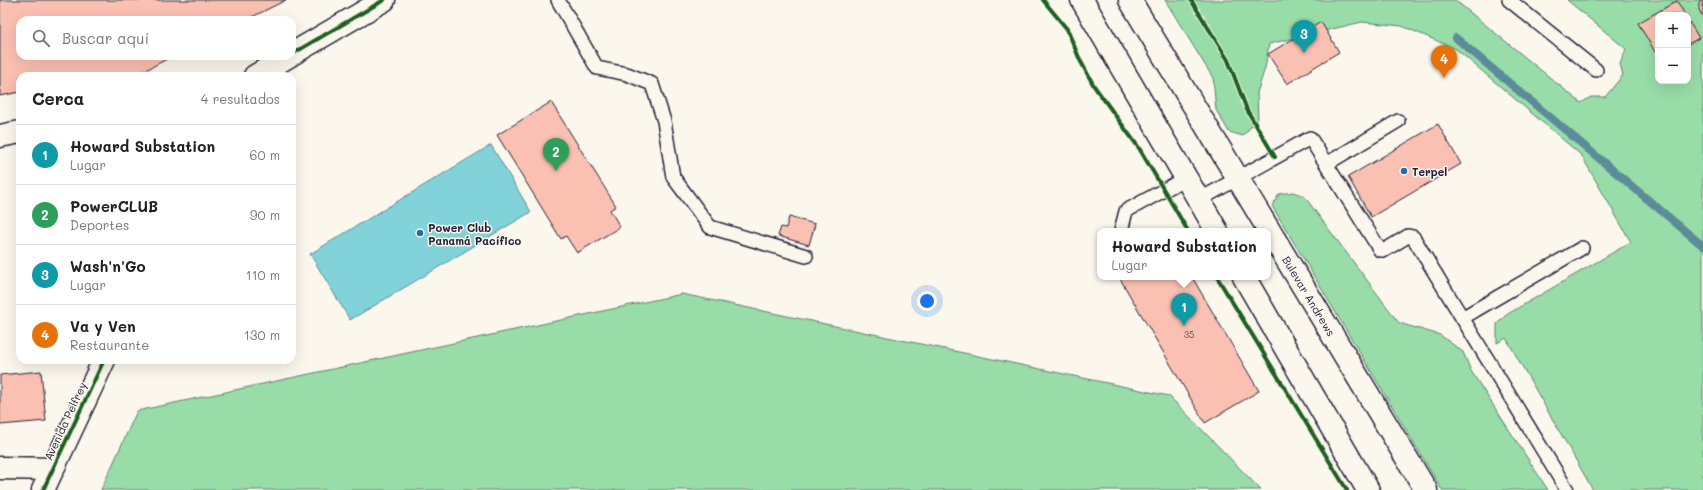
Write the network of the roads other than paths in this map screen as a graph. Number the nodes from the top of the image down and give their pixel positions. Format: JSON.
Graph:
{"nodes":[{"id":1,"x":384,"y":0,"type":"edge"},
{"id":2,"x":558,"y":0,"type":"edge"},
{"id":3,"x":1082,"y":0,"type":"edge"},
{"id":4,"x":1130,"y":0,"type":"edge"},
{"id":5,"x":1509,"y":0,"type":"edge"},
{"id":6,"x":296,"y":52,"type":"edge"},
{"id":7,"x":282,"y":60,"type":"edge"},
{"id":8,"x":1596,"y":70,"type":"dead end"},
{"id":9,"x":262,"y":72,"type":"edge"},
{"id":10,"x":1398,"y":121,"type":"dead end"},
{"id":11,"x":16,"y":133,"type":"edge"},
{"id":12,"x":0,"y":136,"type":"edge"},
{"id":13,"x":1328,"y":163,"type":"junction"},
{"id":14,"x":1186,"y":178,"type":"junction"},
{"id":15,"x":1238,"y":178,"type":"junction"},
{"id":16,"x":1199,"y":200,"type":"junction"},
{"id":17,"x":1122,"y":228,"type":"edge"},
{"id":18,"x":1215,"y":228,"type":"edge"},
{"id":19,"x":1268,"y":228,"type":"edge"},
{"id":20,"x":1271,"y":233,"type":"edge"},
{"id":21,"x":1582,"y":248,"type":"dead end"},
{"id":22,"x":806,"y":256,"type":"dead end"},
{"id":23,"x":1246,"y":280,"type":"edge"},
{"id":24,"x":1462,"y":318,"type":"junction"},
{"id":25,"x":102,"y":364,"type":"edge"},
{"id":26,"x":0,"y":468,"type":"edge"},
{"id":27,"x":53,"y":469,"type":"junction"},
{"id":28,"x":43,"y":490,"type":"edge"},
{"id":29,"x":1368,"y":490,"type":"edge"},
{"id":30,"x":1426,"y":490,"type":"edge"},
{"id":31,"x":1567,"y":490,"type":"edge"}],
"edges":[{"from":1,"to":6,"type":"main road"},
{"from":2,"to":22,"type":"lane"},
{"from":3,"to":14,"type":"main road"},
{"from":4,"to":15,"type":"main road","name":"Bulevar Andrews"},
{"from":5,"to":8,"type":"lane"},
{"from":7,"to":9,"type":"main road"},
{"from":10,"to":13,"type":"lane"},
{"from":11,"to":12,"type":"main road"},
{"from":13,"to":15,"type":"lane"},
{"from":13,"to":24,"type":"lane"},
{"from":14,"to":16,"type":"main road"},
{"from":14,"to":17,"type":"lane"},
{"from":15,"to":16,"type":"lane"},
{"from":15,"to":19,"type":"main road","name":"Bulevar Andrews"},
{"from":16,"to":18,"type":"main road"},
{"from":20,"to":30,"type":"main road","name":"Bulevar Andrews"},
{"from":21,"to":24,"type":"lane"},
{"from":23,"to":29,"type":"main road"},
{"from":24,"to":31,"type":"lane"},
{"from":25,"to":27,"type":"main road","name":"Avenida Pelfrey"},
{"from":26,"to":27,"type":"main road"},
{"from":27,"to":28,"type":"main road","name":"Avenida Pelfrey"}]}
